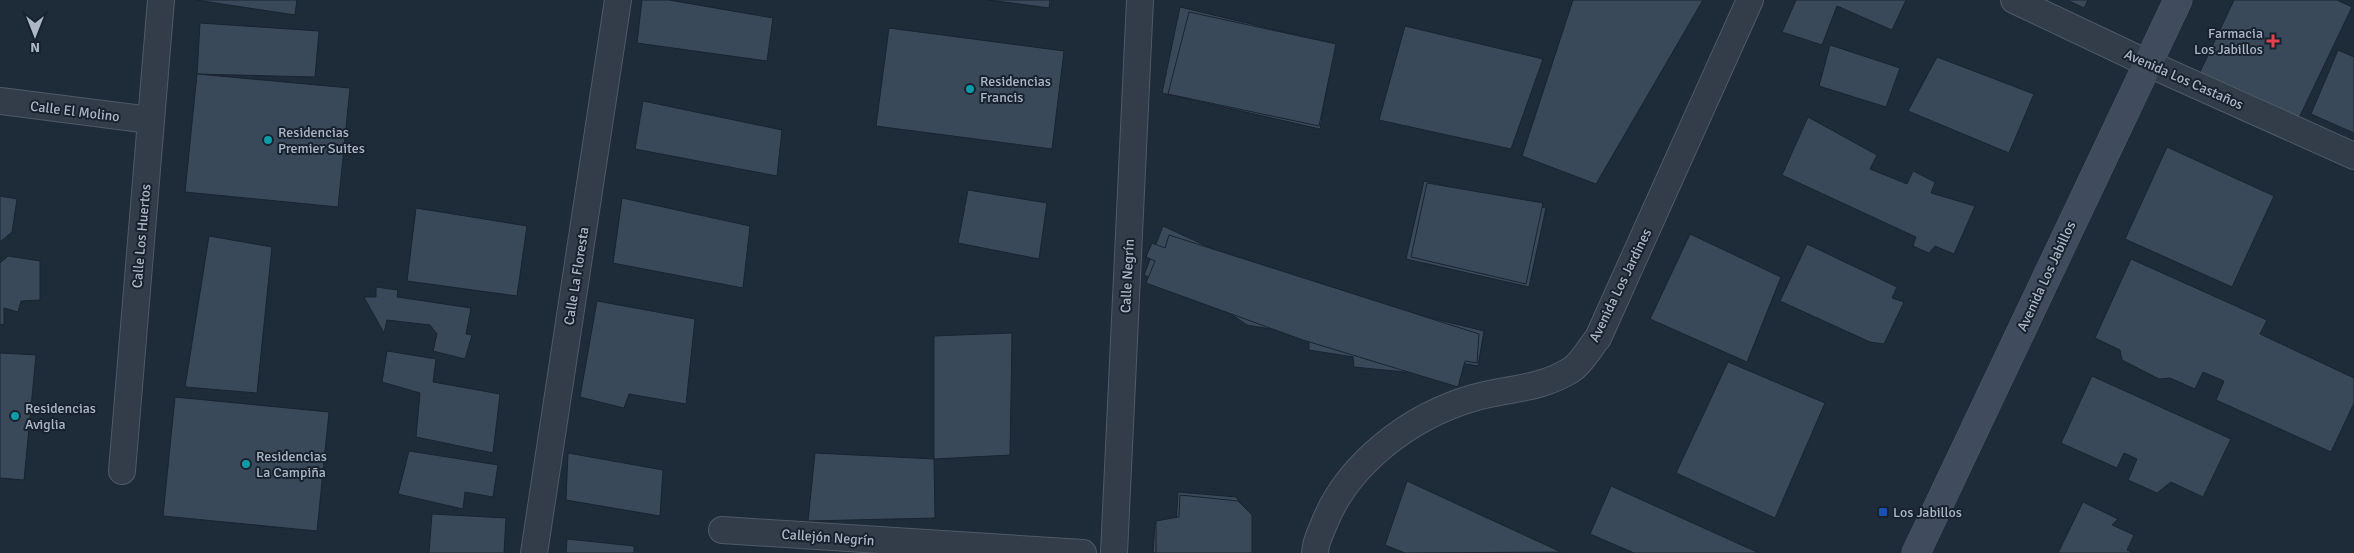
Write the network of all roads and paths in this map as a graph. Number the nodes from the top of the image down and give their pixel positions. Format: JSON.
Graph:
{"nodes":[{"id":1,"x":161,"y":0,"type":"edge"},
{"id":2,"x":618,"y":0,"type":"edge"},
{"id":3,"x":1140,"y":0,"type":"edge"},
{"id":4,"x":1750,"y":0,"type":"edge"},
{"id":5,"x":2014,"y":0,"type":"edge"},
{"id":6,"x":2178,"y":0,"type":"edge"},
{"id":7,"x":2147,"y":63,"type":"junction"},
{"id":8,"x":0,"y":101,"type":"edge"},
{"id":9,"x":150,"y":120,"type":"junction"},
{"id":10,"x":2354,"y":156,"type":"edge"},
{"id":11,"x":122,"y":472,"type":"dead end"},
{"id":12,"x":722,"y":530,"type":"dead end"},
{"id":13,"x":534,"y":553,"type":"edge"},
{"id":14,"x":1083,"y":553,"type":"edge"},
{"id":15,"x":1114,"y":553,"type":"edge"},
{"id":16,"x":1315,"y":553,"type":"edge"},
{"id":17,"x":1916,"y":553,"type":"edge"}],
"edges":[{"from":1,"to":9,"type":"street","name":"Calle Los Huertos"},
{"from":2,"to":13,"type":"street","name":"Calle La Floresta"},
{"from":3,"to":15,"type":"street","name":"Calle Negrín"},
{"from":4,"to":16,"type":"street","name":"Avenida Los Jardines"},
{"from":5,"to":7,"type":"street","name":"Avenida Los Castaños"},
{"from":6,"to":7,"type":"street","name":"Avenida Los Jabillos"},
{"from":7,"to":10,"type":"street","name":"Avenida Los Castaños"},
{"from":7,"to":17,"type":"street","name":"Avenida Los Jabillos"},
{"from":8,"to":9,"type":"street","name":"Calle El Molino"},
{"from":9,"to":11,"type":"street","name":"Calle Los Huertos"},
{"from":12,"to":14,"type":"street","name":"Callejón Negrín"}]}
